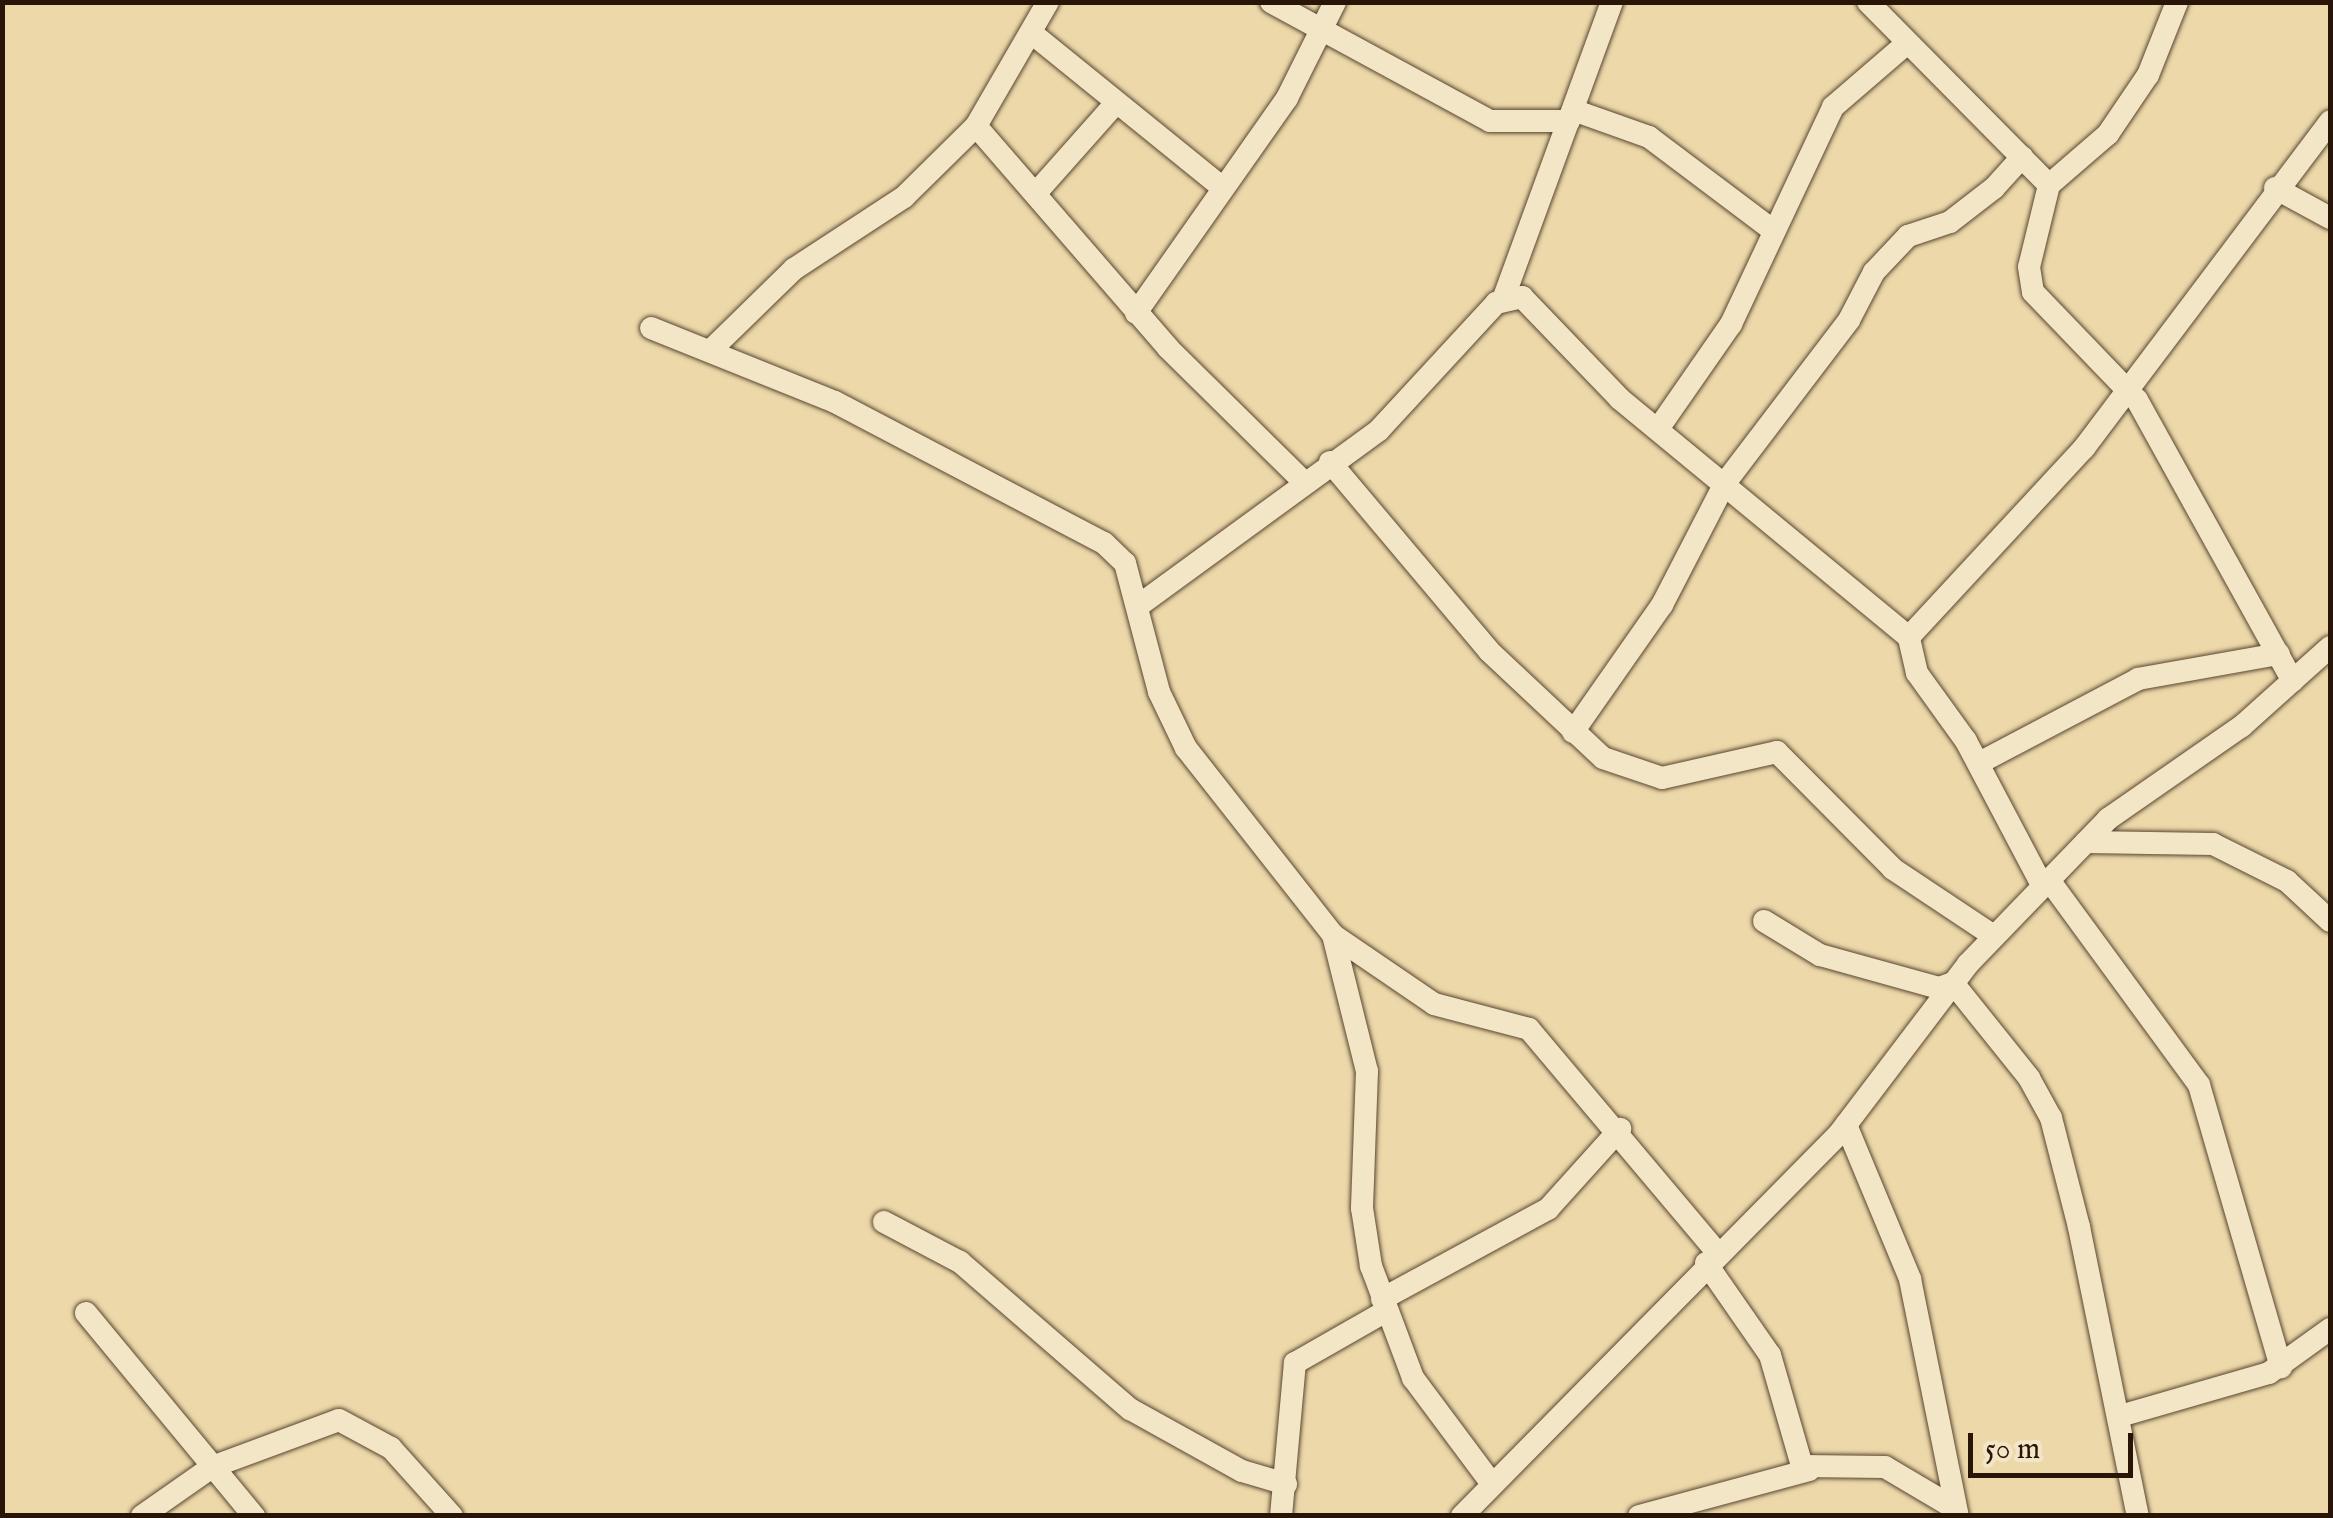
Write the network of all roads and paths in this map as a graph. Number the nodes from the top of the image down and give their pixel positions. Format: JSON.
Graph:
{"nodes":[{"id":1,"x":1048,"y":2,"type":"edge"},
{"id":2,"x":1272,"y":2,"type":"edge"},
{"id":3,"x":1334,"y":2,"type":"edge"},
{"id":4,"x":1612,"y":2,"type":"edge"},
{"id":5,"x":2178,"y":2,"type":"edge"},
{"id":6,"x":1877,"y":6,"type":"edge"},
{"id":7,"x":1326,"y":28,"type":"junction"},
{"id":8,"x":1034,"y":35,"type":"junction"},
{"id":9,"x":1906,"y":44,"type":"junction"},
{"id":10,"x":1114,"y":104,"type":"junction"},
{"id":11,"x":1571,"y":116,"type":"junction"},
{"id":12,"x":2330,"y":121,"type":"edge"},
{"id":13,"x":976,"y":126,"type":"junction"},
{"id":14,"x":2022,"y":157,"type":"junction"},
{"id":15,"x":2049,"y":185,"type":"junction"},
{"id":16,"x":1223,"y":188,"type":"junction"},
{"id":17,"x":2275,"y":188,"type":"junction"},
{"id":18,"x":1036,"y":193,"type":"junction"},
{"id":19,"x":2330,"y":218,"type":"edge"},
{"id":20,"x":1770,"y":228,"type":"junction"},
{"id":21,"x":1504,"y":297,"type":"junction"},
{"id":22,"x":1136,"y":312,"type":"junction"},
{"id":23,"x":651,"y":328,"type":"dead end"},
{"id":24,"x":712,"y":349,"type":"junction"},
{"id":25,"x":2128,"y":391,"type":"junction"},
{"id":26,"x":1658,"y":428,"type":"junction"},
{"id":27,"x":1330,"y":462,"type":"junction"},
{"id":28,"x":1302,"y":480,"type":"junction"},
{"id":29,"x":1725,"y":482,"type":"junction"},
{"id":30,"x":1138,"y":606,"type":"junction"},
{"id":31,"x":1908,"y":638,"type":"junction"},
{"id":32,"x":2330,"y":648,"type":"edge"},
{"id":33,"x":2279,"y":654,"type":"junction"},
{"id":34,"x":2292,"y":681,"type":"junction"},
{"id":35,"x":1573,"y":732,"type":"junction"},
{"id":36,"x":1979,"y":763,"type":"junction"},
{"id":37,"x":2086,"y":842,"type":"junction"},
{"id":38,"x":2046,"y":883,"type":"junction"},
{"id":39,"x":2330,"y":920,"type":"edge"},
{"id":40,"x":1764,"y":921,"type":"dead end"},
{"id":41,"x":1333,"y":934,"type":"junction"},
{"id":42,"x":1994,"y":936,"type":"junction"},
{"id":43,"x":1953,"y":984,"type":"junction"},
{"id":44,"x":1846,"y":1124,"type":"junction"},
{"id":45,"x":1620,"y":1129,"type":"junction"},
{"id":46,"x":884,"y":1222,"type":"dead end"},
{"id":47,"x":1712,"y":1257,"type":"junction"},
{"id":48,"x":1384,"y":1305,"type":"junction"},
{"id":49,"x":86,"y":1313,"type":"dead end"},
{"id":50,"x":2330,"y":1329,"type":"edge"},
{"id":51,"x":2280,"y":1367,"type":"junction"},
{"id":52,"x":2120,"y":1416,"type":"junction"},
{"id":53,"x":212,"y":1466,"type":"junction"},
{"id":54,"x":1809,"y":1470,"type":"junction"},
{"id":55,"x":1286,"y":1484,"type":"junction"},
{"id":56,"x":1492,"y":1484,"type":"junction"},
{"id":57,"x":1957,"y":1512,"type":"edge"},
{"id":58,"x":142,"y":1516,"type":"edge"},
{"id":59,"x":254,"y":1516,"type":"edge"},
{"id":60,"x":452,"y":1516,"type":"edge"},
{"id":61,"x":1280,"y":1516,"type":"edge"},
{"id":62,"x":1462,"y":1516,"type":"edge"},
{"id":63,"x":1639,"y":1516,"type":"edge"},
{"id":64,"x":2138,"y":1516,"type":"edge"}],
"edges":[{"from":1,"to":8,"type":"street"},
{"from":2,"to":7,"type":"street"},
{"from":3,"to":7,"type":"street"},
{"from":4,"to":11,"type":"street"},
{"from":5,"to":15,"type":"street"},
{"from":6,"to":9,"type":"street"},
{"from":7,"to":11,"type":"street"},
{"from":7,"to":16,"type":"street"},
{"from":8,"to":10,"type":"street"},
{"from":8,"to":13,"type":"street"},
{"from":9,"to":14,"type":"street"},
{"from":9,"to":20,"type":"street"},
{"from":10,"to":16,"type":"street"},
{"from":10,"to":18,"type":"street"},
{"from":11,"to":20,"type":"street"},
{"from":11,"to":21,"type":"street"},
{"from":12,"to":17,"type":"street"},
{"from":13,"to":18,"type":"street"},
{"from":13,"to":24,"type":"street"},
{"from":14,"to":15,"type":"street"},
{"from":14,"to":29,"type":"street"},
{"from":15,"to":25,"type":"street"},
{"from":16,"to":22,"type":"street"},
{"from":17,"to":19,"type":"street"},
{"from":17,"to":25,"type":"street"},
{"from":18,"to":22,"type":"street"},
{"from":20,"to":26,"type":"street"},
{"from":21,"to":26,"type":"street"},
{"from":21,"to":27,"type":"street"},
{"from":22,"to":28,"type":"street"},
{"from":23,"to":24,"type":"street"},
{"from":24,"to":30,"type":"street"},
{"from":25,"to":31,"type":"street"},
{"from":25,"to":33,"type":"street"},
{"from":26,"to":29,"type":"street"},
{"from":27,"to":28,"type":"street"},
{"from":27,"to":35,"type":"street"},
{"from":28,"to":30,"type":"street"},
{"from":29,"to":31,"type":"street"},
{"from":29,"to":35,"type":"street"},
{"from":30,"to":41,"type":"street"},
{"from":31,"to":36,"type":"street"},
{"from":32,"to":34,"type":"street"},
{"from":33,"to":34,"type":"street"},
{"from":33,"to":36,"type":"street"},
{"from":34,"to":37,"type":"street"},
{"from":35,"to":42,"type":"street"},
{"from":36,"to":38,"type":"street"},
{"from":37,"to":38,"type":"street"},
{"from":37,"to":39,"type":"street"},
{"from":38,"to":42,"type":"street"},
{"from":38,"to":51,"type":"street"},
{"from":40,"to":43,"type":"street"},
{"from":41,"to":45,"type":"street"},
{"from":41,"to":48,"type":"street"},
{"from":42,"to":43,"type":"street"},
{"from":43,"to":44,"type":"street"},
{"from":43,"to":52,"type":"street"},
{"from":44,"to":47,"type":"street"},
{"from":44,"to":57,"type":"street"},
{"from":45,"to":47,"type":"street"},
{"from":45,"to":48,"type":"street"},
{"from":46,"to":55,"type":"street"},
{"from":47,"to":54,"type":"street"},
{"from":47,"to":56,"type":"street"},
{"from":48,"to":55,"type":"street"},
{"from":48,"to":56,"type":"street"},
{"from":49,"to":53,"type":"street"},
{"from":50,"to":51,"type":"street"},
{"from":51,"to":52,"type":"street"},
{"from":52,"to":64,"type":"street"},
{"from":53,"to":58,"type":"street"},
{"from":53,"to":59,"type":"street"},
{"from":53,"to":60,"type":"street"},
{"from":54,"to":57,"type":"street"},
{"from":54,"to":63,"type":"street"},
{"from":55,"to":61,"type":"street"},
{"from":56,"to":62,"type":"street"}]}
